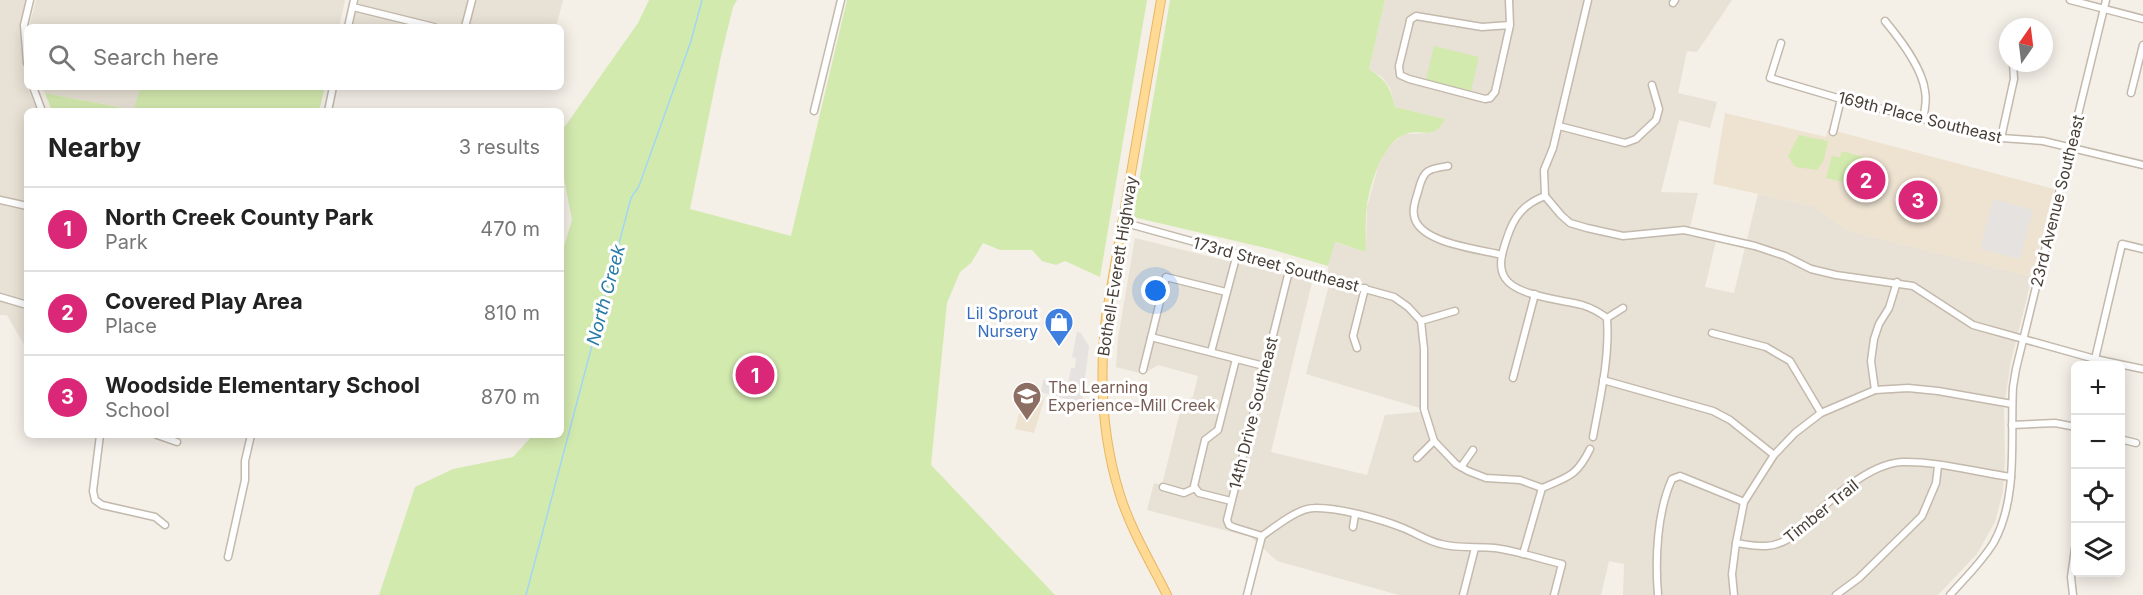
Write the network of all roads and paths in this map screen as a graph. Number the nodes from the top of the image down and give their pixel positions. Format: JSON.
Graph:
{"nodes":[{"id":1,"x":30,"y":0,"type":"edge"},
{"id":2,"x":472,"y":0,"type":"edge"},
{"id":3,"x":841,"y":0,"type":"edge"},
{"id":4,"x":1161,"y":0,"type":"edge"},
{"id":5,"x":1509,"y":0,"type":"edge"},
{"id":6,"x":1588,"y":0,"type":"edge"},
{"id":7,"x":2070,"y":0,"type":"edge"},
{"id":8,"x":2106,"y":0,"type":"edge"},
{"id":9,"x":353,"y":3,"type":"edge"},
{"id":10,"x":2104,"y":9,"type":"junction"},
{"id":11,"x":2143,"y":19,"type":"edge"},
{"id":12,"x":1886,"y":21,"type":"dead end"},
{"id":13,"x":24,"y":24,"type":"edge"},
{"id":14,"x":349,"y":24,"type":"edge"},
{"id":15,"x":424,"y":24,"type":"edge"},
{"id":16,"x":466,"y":24,"type":"edge"},
{"id":17,"x":1510,"y":25,"type":"junction"},
{"id":18,"x":1781,"y":43,"type":"dead end"},
{"id":19,"x":2143,"y":45,"type":"edge"},
{"id":20,"x":2014,"y":72,"type":"edge"},
{"id":21,"x":1652,"y":85,"type":"dead end"},
{"id":22,"x":34,"y":90,"type":"edge"},
{"id":23,"x":332,"y":90,"type":"edge"},
{"id":24,"x":2131,"y":93,"type":"dead end"},
{"id":25,"x":1841,"y":99,"type":"junction"},
{"id":26,"x":41,"y":108,"type":"edge"},
{"id":27,"x":329,"y":108,"type":"edge"},
{"id":28,"x":814,"y":111,"type":"dead end"},
{"id":29,"x":1923,"y":119,"type":"junction"},
{"id":30,"x":1558,"y":126,"type":"junction"},
{"id":31,"x":1833,"y":132,"type":"dead end"},
{"id":32,"x":2001,"y":138,"type":"junction"},
{"id":33,"x":2070,"y":148,"type":"junction"},
{"id":34,"x":2143,"y":165,"type":"edge"},
{"id":35,"x":1448,"y":166,"type":"dead end"},
{"id":36,"x":1545,"y":196,"type":"junction"},
{"id":37,"x":0,"y":200,"type":"edge"},
{"id":38,"x":24,"y":205,"type":"edge"},
{"id":39,"x":1122,"y":222,"type":"junction"},
{"id":40,"x":2143,"y":249,"type":"edge"},
{"id":41,"x":1237,"y":254,"type":"junction"},
{"id":42,"x":1502,"y":255,"type":"junction"},
{"id":43,"x":1290,"y":267,"type":"junction"},
{"id":44,"x":1898,"y":282,"type":"junction"},
{"id":45,"x":1365,"y":288,"type":"junction"},
{"id":46,"x":1226,"y":292,"type":"junction"},
{"id":47,"x":1535,"y":294,"type":"junction"},
{"id":48,"x":0,"y":297,"type":"edge"},
{"id":49,"x":24,"y":304,"type":"edge"},
{"id":50,"x":1623,"y":308,"type":"dead end"},
{"id":51,"x":1455,"y":310,"type":"dead end"},
{"id":52,"x":1607,"y":318,"type":"junction"},
{"id":53,"x":1421,"y":321,"type":"junction"},
{"id":54,"x":1712,"y":333,"type":"dead end"},
{"id":55,"x":1151,"y":337,"type":"junction"},
{"id":56,"x":2024,"y":339,"type":"junction"},
{"id":57,"x":1357,"y":348,"type":"dead end"},
{"id":58,"x":1211,"y":352,"type":"junction"},
{"id":59,"x":1236,"y":359,"type":"junction"},
{"id":60,"x":2095,"y":359,"type":"junction"},
{"id":61,"x":1264,"y":366,"type":"junction"},
{"id":62,"x":2143,"y":369,"type":"edge"},
{"id":63,"x":1143,"y":370,"type":"dead end"},
{"id":64,"x":1513,"y":378,"type":"dead end"},
{"id":65,"x":1603,"y":380,"type":"junction"},
{"id":66,"x":1875,"y":390,"type":"junction"},
{"id":67,"x":2012,"y":404,"type":"junction"},
{"id":68,"x":1821,"y":413,"type":"junction"},
{"id":69,"x":2012,"y":425,"type":"junction"},
{"id":70,"x":2071,"y":426,"type":"edge"},
{"id":71,"x":1593,"y":437,"type":"dead end"},
{"id":72,"x":100,"y":438,"type":"edge"},
{"id":73,"x":166,"y":438,"type":"edge"},
{"id":74,"x":250,"y":438,"type":"edge"},
{"id":75,"x":2125,"y":440,"type":"edge"},
{"id":76,"x":1434,"y":441,"type":"junction"},
{"id":77,"x":177,"y":442,"type":"dead end"},
{"id":78,"x":2136,"y":443,"type":"dead end"},
{"id":79,"x":1590,"y":449,"type":"dead end"},
{"id":80,"x":1473,"y":450,"type":"dead end"},
{"id":81,"x":1774,"y":455,"type":"junction"},
{"id":82,"x":1417,"y":458,"type":"dead end"},
{"id":83,"x":1938,"y":466,"type":"junction"},
{"id":84,"x":1461,"y":467,"type":"junction"},
{"id":85,"x":2011,"y":477,"type":"junction"},
{"id":86,"x":1163,"y":487,"type":"dead end"},
{"id":87,"x":1195,"y":488,"type":"junction"},
{"id":88,"x":1542,"y":488,"type":"junction"},
{"id":89,"x":1231,"y":501,"type":"junction"},
{"id":90,"x":1744,"y":502,"type":"junction"},
{"id":91,"x":1355,"y":515,"type":"junction"},
{"id":92,"x":165,"y":525,"type":"dead end"},
{"id":93,"x":1353,"y":527,"type":"dead end"},
{"id":94,"x":1262,"y":536,"type":"junction"},
{"id":95,"x":1736,"y":543,"type":"junction"},
{"id":96,"x":1475,"y":548,"type":"junction"},
{"id":97,"x":1523,"y":554,"type":"junction"},
{"id":98,"x":228,"y":557,"type":"dead end"},
{"id":99,"x":2071,"y":577,"type":"edge"},
{"id":100,"x":1167,"y":595,"type":"edge"},
{"id":101,"x":1247,"y":595,"type":"edge"},
{"id":102,"x":1463,"y":595,"type":"edge"},
{"id":103,"x":1554,"y":595,"type":"edge"},
{"id":104,"x":1658,"y":595,"type":"edge"},
{"id":105,"x":1734,"y":595,"type":"edge"},
{"id":106,"x":1836,"y":595,"type":"edge"},
{"id":107,"x":1950,"y":595,"type":"edge"},
{"id":108,"x":2073,"y":595,"type":"edge"}],
"edges":[{"from":1,"to":13,"type":"street"},
{"from":2,"to":16,"type":"street"},
{"from":3,"to":28,"type":"street"},
{"from":4,"to":39,"type":"main road","name":"Bothell-Everett Highway"},
{"from":5,"to":17,"type":"street"},
{"from":6,"to":30,"type":"street"},
{"from":7,"to":10,"type":"street"},
{"from":8,"to":10,"type":"street","name":"23rd Avenue Southeast"},
{"from":9,"to":14,"type":"street"},
{"from":9,"to":15,"type":"street"},
{"from":10,"to":11,"type":"street"},
{"from":10,"to":33,"type":"street","name":"23rd Avenue Southeast"},
{"from":12,"to":29,"type":"street"},
{"from":17,"to":17,"type":"street"},
{"from":18,"to":25,"type":"street","name":"169th Place Southeast"},
{"from":19,"to":24,"type":"street"},
{"from":20,"to":32,"type":"street"},
{"from":21,"to":30,"type":"street"},
{"from":22,"to":26,"type":"street"},
{"from":23,"to":27,"type":"street"},
{"from":25,"to":29,"type":"street","name":"169th Place Southeast"},
{"from":25,"to":31,"type":"street"},
{"from":29,"to":32,"type":"street","name":"169th Place Southeast"},
{"from":30,"to":36,"type":"street"},
{"from":32,"to":33,"type":"street","name":"169th Place Southeast"},
{"from":33,"to":34,"type":"street","name":"169th Place Southeast"},
{"from":33,"to":56,"type":"street","name":"23rd Avenue Southeast"},
{"from":35,"to":42,"type":"street"},
{"from":36,"to":42,"type":"street"},
{"from":36,"to":44,"type":"street"},
{"from":37,"to":38,"type":"street"},
{"from":39,"to":41,"type":"street","name":"173rd Street Southeast"},
{"from":39,"to":100,"type":"main road","name":"Bothell-Everett Highway"},
{"from":40,"to":60,"type":"street"},
{"from":41,"to":43,"type":"street","name":"173rd Street Southeast"},
{"from":41,"to":46,"type":"street"},
{"from":42,"to":47,"type":"street"},
{"from":43,"to":45,"type":"street","name":"173rd Street Southeast"},
{"from":43,"to":61,"type":"street","name":"14th Drive Southeast"},
{"from":44,"to":56,"type":"street"},
{"from":44,"to":66,"type":"street"},
{"from":45,"to":53,"type":"street","name":"173rd Street Southeast"},
{"from":45,"to":57,"type":"street"},
{"from":46,"to":55,"type":"street"},
{"from":46,"to":58,"type":"street"},
{"from":47,"to":52,"type":"street"},
{"from":47,"to":64,"type":"street"},
{"from":48,"to":49,"type":"street"},
{"from":50,"to":52,"type":"street"},
{"from":51,"to":53,"type":"street"},
{"from":52,"to":65,"type":"street"},
{"from":53,"to":76,"type":"street"},
{"from":54,"to":68,"type":"street"},
{"from":55,"to":58,"type":"street"},
{"from":55,"to":63,"type":"street"},
{"from":56,"to":60,"type":"street"},
{"from":56,"to":67,"type":"street","name":"23rd Avenue Southeast"},
{"from":58,"to":59,"type":"street"},
{"from":59,"to":61,"type":"street"},
{"from":59,"to":87,"type":"street"},
{"from":60,"to":62,"type":"street"},
{"from":61,"to":89,"type":"street","name":"14th Drive Southeast"},
{"from":65,"to":71,"type":"street"},
{"from":65,"to":81,"type":"street"},
{"from":66,"to":67,"type":"street"},
{"from":66,"to":68,"type":"street"},
{"from":67,"to":69,"type":"street","name":"23rd Avenue Southeast"},
{"from":68,"to":81,"type":"street"},
{"from":69,"to":70,"type":"street"},
{"from":69,"to":85,"type":"street","name":"23rd Avenue Southeast"},
{"from":72,"to":92,"type":"street"},
{"from":73,"to":77,"type":"street"},
{"from":74,"to":98,"type":"street"},
{"from":75,"to":78,"type":"street"},
{"from":76,"to":82,"type":"street"},
{"from":76,"to":84,"type":"street"},
{"from":79,"to":88,"type":"street"},
{"from":80,"to":84,"type":"street"},
{"from":81,"to":90,"type":"street"},
{"from":83,"to":85,"type":"street","name":"Timber Trail"},
{"from":83,"to":95,"type":"street","name":"Timber Trail"},
{"from":83,"to":106,"type":"street"},
{"from":84,"to":88,"type":"street"},
{"from":85,"to":107,"type":"street","name":"23rd Avenue Southeast"},
{"from":86,"to":87,"type":"street"},
{"from":87,"to":89,"type":"street"},
{"from":88,"to":97,"type":"street"},
{"from":89,"to":94,"type":"street","name":"14th Drive Southeast"},
{"from":90,"to":95,"type":"street"},
{"from":90,"to":104,"type":"street"},
{"from":91,"to":93,"type":"street"},
{"from":91,"to":94,"type":"street"},
{"from":91,"to":96,"type":"street"},
{"from":94,"to":101,"type":"street"},
{"from":95,"to":105,"type":"street"},
{"from":96,"to":97,"type":"street"},
{"from":96,"to":102,"type":"street"},
{"from":97,"to":103,"type":"street"},
{"from":99,"to":108,"type":"street"}]}
